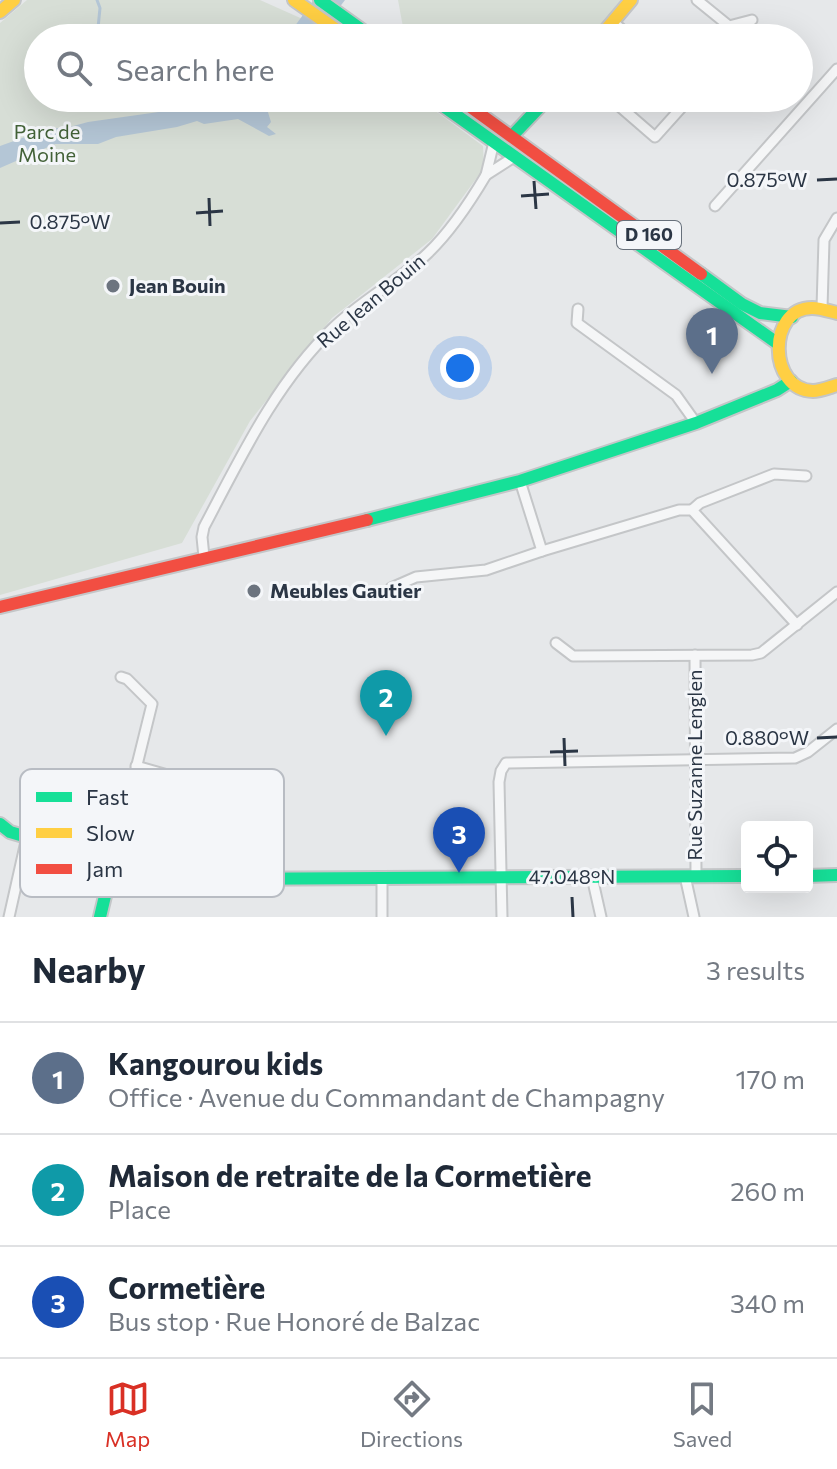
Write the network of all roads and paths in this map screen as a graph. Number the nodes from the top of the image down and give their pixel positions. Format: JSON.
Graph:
{"nodes":[{"id":1,"x":14,"y":0,"type":"edge"},
{"id":2,"x":320,"y":0,"type":"edge"},
{"id":3,"x":631,"y":0,"type":"edge"},
{"id":4,"x":697,"y":0,"type":"edge"},
{"id":5,"x":295,"y":1,"type":"edge"},
{"id":6,"x":0,"y":12,"type":"edge"},
{"id":7,"x":752,"y":20,"type":"dead end"},
{"id":8,"x":613,"y":22,"type":"joint"},
{"id":9,"x":328,"y":24,"type":"edge"},
{"id":10,"x":354,"y":24,"type":"edge"},
{"id":11,"x":615,"y":24,"type":"edge"},
{"id":12,"x":727,"y":24,"type":"edge"},
{"id":13,"x":737,"y":24,"type":"edge"},
{"id":14,"x":837,"y":69,"type":"edge"},
{"id":15,"x":813,"y":96,"type":"edge"},
{"id":16,"x":452,"y":112,"type":"edge"},
{"id":17,"x":478,"y":112,"type":"edge"},
{"id":18,"x":535,"y":112,"type":"edge"},
{"id":19,"x":626,"y":112,"type":"edge"},
{"id":20,"x":677,"y":112,"type":"edge"},
{"id":21,"x":799,"y":112,"type":"edge"},
{"id":22,"x":512,"y":136,"type":"junction"},
{"id":23,"x":494,"y":142,"type":"junction"},
{"id":24,"x":514,"y":157,"type":"junction"},
{"id":25,"x":486,"y":175,"type":"junction"},
{"id":26,"x":715,"y":206,"type":"dead end"},
{"id":27,"x":837,"y":218,"type":"edge"},
{"id":28,"x":822,"y":308,"type":"junction"},
{"id":29,"x":578,"y":309,"type":"dead end"},
{"id":30,"x":837,"y":313,"type":"edge"},
{"id":31,"x":792,"y":317,"type":"junction"},
{"id":32,"x":777,"y":343,"type":"junction"},
{"id":33,"x":791,"y":381,"type":"junction"},
{"id":34,"x":836,"y":387,"type":"edge"},
{"id":35,"x":696,"y":423,"type":"junction"},
{"id":36,"x":806,"y":476,"type":"dead end"},
{"id":37,"x":520,"y":481,"type":"junction"},
{"id":38,"x":692,"y":510,"type":"junction"},
{"id":39,"x":542,"y":551,"type":"junction"},
{"id":40,"x":204,"y":557,"type":"junction"},
{"id":41,"x":391,"y":588,"type":"dead end"},
{"id":42,"x":837,"y":592,"type":"edge"},
{"id":43,"x":0,"y":607,"type":"edge"},
{"id":44,"x":797,"y":625,"type":"junction"},
{"id":45,"x":556,"y":643,"type":"dead end"},
{"id":46,"x":695,"y":655,"type":"junction"},
{"id":47,"x":121,"y":677,"type":"dead end"},
{"id":48,"x":837,"y":729,"type":"edge"},
{"id":49,"x":695,"y":760,"type":"junction"},
{"id":50,"x":136,"y":766,"type":"junction"},
{"id":51,"x":135,"y":769,"type":"edge"},
{"id":52,"x":146,"y":769,"type":"edge"},
{"id":53,"x":0,"y":824,"type":"edge"},
{"id":54,"x":20,"y":835,"type":"edge"},
{"id":55,"x":20,"y":868,"type":"edge"},
{"id":56,"x":837,"y":875,"type":"edge"},
{"id":57,"x":690,"y":876,"type":"junction"},
{"id":58,"x":741,"y":876,"type":"edge"},
{"id":59,"x":813,"y":876,"type":"edge"},
{"id":60,"x":284,"y":877,"type":"edge"},
{"id":61,"x":501,"y":877,"type":"junction"},
{"id":62,"x":592,"y":877,"type":"junction"},
{"id":63,"x":382,"y":878,"type":"junction"},
{"id":64,"x":105,"y":897,"type":"edge"},
{"id":65,"x":9,"y":917,"type":"edge"},
{"id":66,"x":100,"y":917,"type":"edge"},
{"id":67,"x":382,"y":917,"type":"edge"},
{"id":68,"x":502,"y":917,"type":"edge"},
{"id":69,"x":601,"y":917,"type":"edge"},
{"id":70,"x":694,"y":917,"type":"edge"}],
"edges":[{"from":1,"to":6,"type":"main road"},
{"from":2,"to":10,"type":"main road"},
{"from":3,"to":8,"type":"main road"},
{"from":4,"to":12,"type":"street"},
{"from":5,"to":9,"type":"main road"},
{"from":7,"to":13,"type":"street"},
{"from":8,"to":11,"type":"street"},
{"from":14,"to":15,"type":"street"},
{"from":16,"to":23,"type":"main road","number":"D 160"},
{"from":17,"to":22,"type":"main road","number":"D 160"},
{"from":18,"to":22,"type":"main road"},
{"from":19,"to":20,"type":"street"},
{"from":21,"to":26,"type":"street"},
{"from":22,"to":31,"type":"main road","number":"D 160"},
{"from":23,"to":24,"type":"main road","number":"D 160"},
{"from":23,"to":25,"type":"street","name":"Rue Jean Bouin"},
{"from":24,"to":25,"type":"street","name":"Rue Jean Bouin"},
{"from":24,"to":32,"type":"main road","number":"D 160"},
{"from":25,"to":40,"type":"street","name":"Rue Jean Bouin"},
{"from":27,"to":28,"type":"street"},
{"from":28,"to":30,"type":"main road"},
{"from":28,"to":31,"type":"main road"},
{"from":29,"to":35,"type":"street"},
{"from":31,"to":32,"type":"main road"},
{"from":32,"to":33,"type":"main road"},
{"from":33,"to":34,"type":"main road"},
{"from":33,"to":35,"type":"main road"},
{"from":35,"to":37,"type":"main road"},
{"from":36,"to":38,"type":"street"},
{"from":37,"to":39,"type":"street"},
{"from":37,"to":40,"type":"main road"},
{"from":38,"to":39,"type":"street"},
{"from":38,"to":44,"type":"street"},
{"from":39,"to":41,"type":"street"},
{"from":40,"to":43,"type":"main road"},
{"from":42,"to":44,"type":"street"},
{"from":44,"to":46,"type":"street"},
{"from":45,"to":46,"type":"street"},
{"from":46,"to":49,"type":"street","name":"Rue Suzanne Lenglen"},
{"from":47,"to":50,"type":"street"},
{"from":48,"to":49,"type":"street"},
{"from":49,"to":57,"type":"street","name":"Rue Suzanne Lenglen"},
{"from":49,"to":61,"type":"street"},
{"from":50,"to":51,"type":"street"},
{"from":50,"to":52,"type":"street"},
{"from":53,"to":54,"type":"main road"},
{"from":55,"to":65,"type":"street"},
{"from":56,"to":59,"type":"main road"},
{"from":57,"to":58,"type":"main road"},
{"from":57,"to":62,"type":"main road"},
{"from":57,"to":70,"type":"street","name":"Rue Suzanne Lenglen"},
{"from":60,"to":63,"type":"main road"},
{"from":61,"to":62,"type":"main road"},
{"from":61,"to":63,"type":"main road"},
{"from":61,"to":68,"type":"street"},
{"from":62,"to":69,"type":"street"},
{"from":63,"to":67,"type":"street"},
{"from":64,"to":66,"type":"main road"}]}
